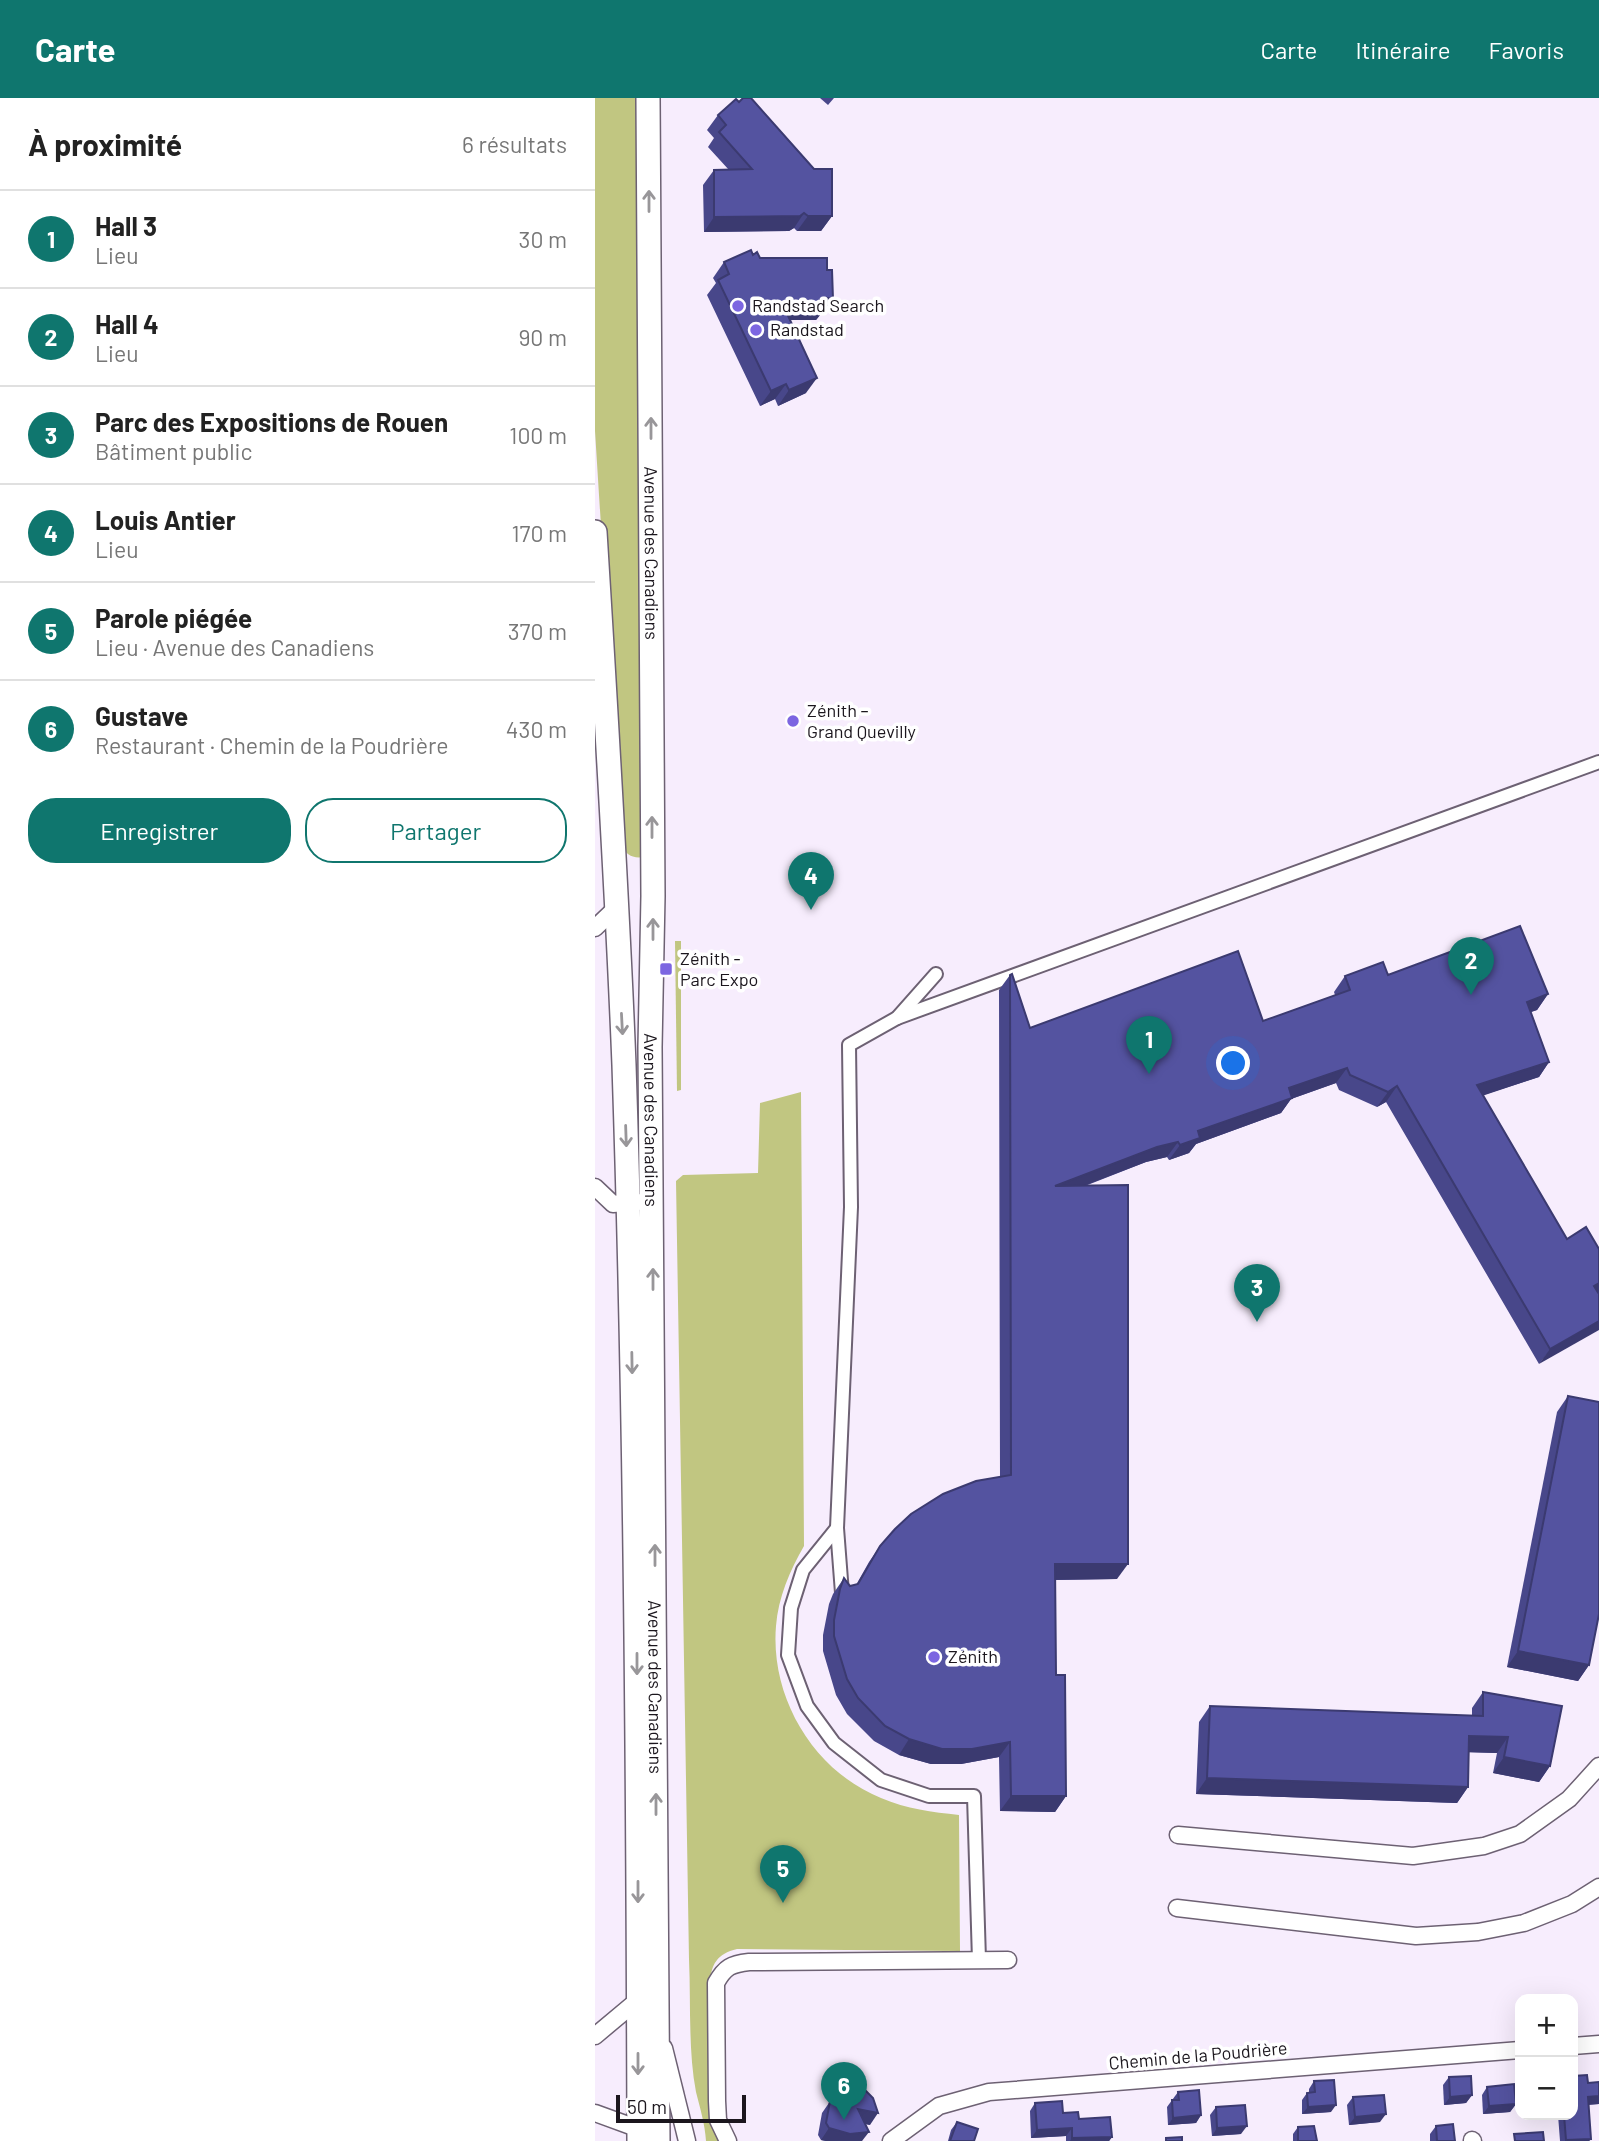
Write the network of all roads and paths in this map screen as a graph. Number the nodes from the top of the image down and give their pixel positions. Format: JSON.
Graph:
{"nodes":[{"id":1,"x":648,"y":98,"type":"edge"},
{"id":2,"x":595,"y":532,"type":"edge"},
{"id":3,"x":1599,"y":762,"type":"edge"},
{"id":4,"x":617,"y":907,"type":"junction"},
{"id":5,"x":595,"y":928,"type":"edge"},
{"id":6,"x":936,"y":974,"type":"dead end"},
{"id":7,"x":897,"y":1018,"type":"junction"},
{"id":8,"x":595,"y":1187,"type":"edge"},
{"id":9,"x":653,"y":1201,"type":"junction"},
{"id":10,"x":628,"y":1203,"type":"junction"},
{"id":11,"x":837,"y":1528,"type":"junction"},
{"id":12,"x":842,"y":1593,"type":"edge"},
{"id":13,"x":1599,"y":1766,"type":"edge"},
{"id":14,"x":1178,"y":1835,"type":"dead end"},
{"id":15,"x":1599,"y":1887,"type":"edge"},
{"id":16,"x":1177,"y":1908,"type":"dead end"},
{"id":17,"x":979,"y":1960,"type":"junction"},
{"id":18,"x":1008,"y":1960,"type":"dead end"},
{"id":19,"x":638,"y":2000,"type":"junction"},
{"id":20,"x":658,"y":2019,"type":"junction"},
{"id":21,"x":595,"y":2036,"type":"edge"},
{"id":22,"x":1599,"y":2044,"type":"edge"},
{"id":23,"x":1578,"y":2046,"type":"edge"},
{"id":24,"x":1515,"y":2050,"type":"edge"},
{"id":25,"x":595,"y":2113,"type":"edge"},
{"id":26,"x":645,"y":2137,"type":"edge"},
{"id":27,"x":687,"y":2141,"type":"edge"},
{"id":28,"x":728,"y":2141,"type":"edge"},
{"id":29,"x":891,"y":2141,"type":"edge"}],
"edges":[{"from":9,"to":1,"type":"main road","name":"Avenue des Canadiens","one_way":true},
{"from":2,"to":4,"type":"main road","name":"Avenue des Canadiens"},
{"from":3,"to":7,"type":"street"},
{"from":4,"to":5,"type":"street"},
{"from":4,"to":10,"type":"main road","name":"Avenue des Canadiens","one_way":true},
{"from":6,"to":7,"type":"street"},
{"from":7,"to":11,"type":"street"},
{"from":8,"to":10,"type":"street"},
{"from":9,"to":10,"type":"street"},
{"from":20,"to":9,"type":"main road","name":"Avenue des Canadiens","one_way":true},
{"from":10,"to":19,"type":"main road","name":"Avenue des Canadiens","one_way":true},
{"from":11,"to":12,"type":"street"},
{"from":11,"to":17,"type":"street"},
{"from":13,"to":14,"type":"street"},
{"from":15,"to":16,"type":"street"},
{"from":17,"to":18,"type":"street"},
{"from":17,"to":28,"type":"street"},
{"from":19,"to":21,"type":"street"},
{"from":19,"to":26,"type":"main road","name":"Avenue des Canadiens","one_way":true},
{"from":20,"to":26,"type":"main road","name":"Avenue des Canadiens"},
{"from":20,"to":27,"type":"street"},
{"from":22,"to":23,"type":"street"},
{"from":24,"to":29,"type":"street","name":"Chemin de la Poudrière"},
{"from":25,"to":26,"type":"street"}]}
